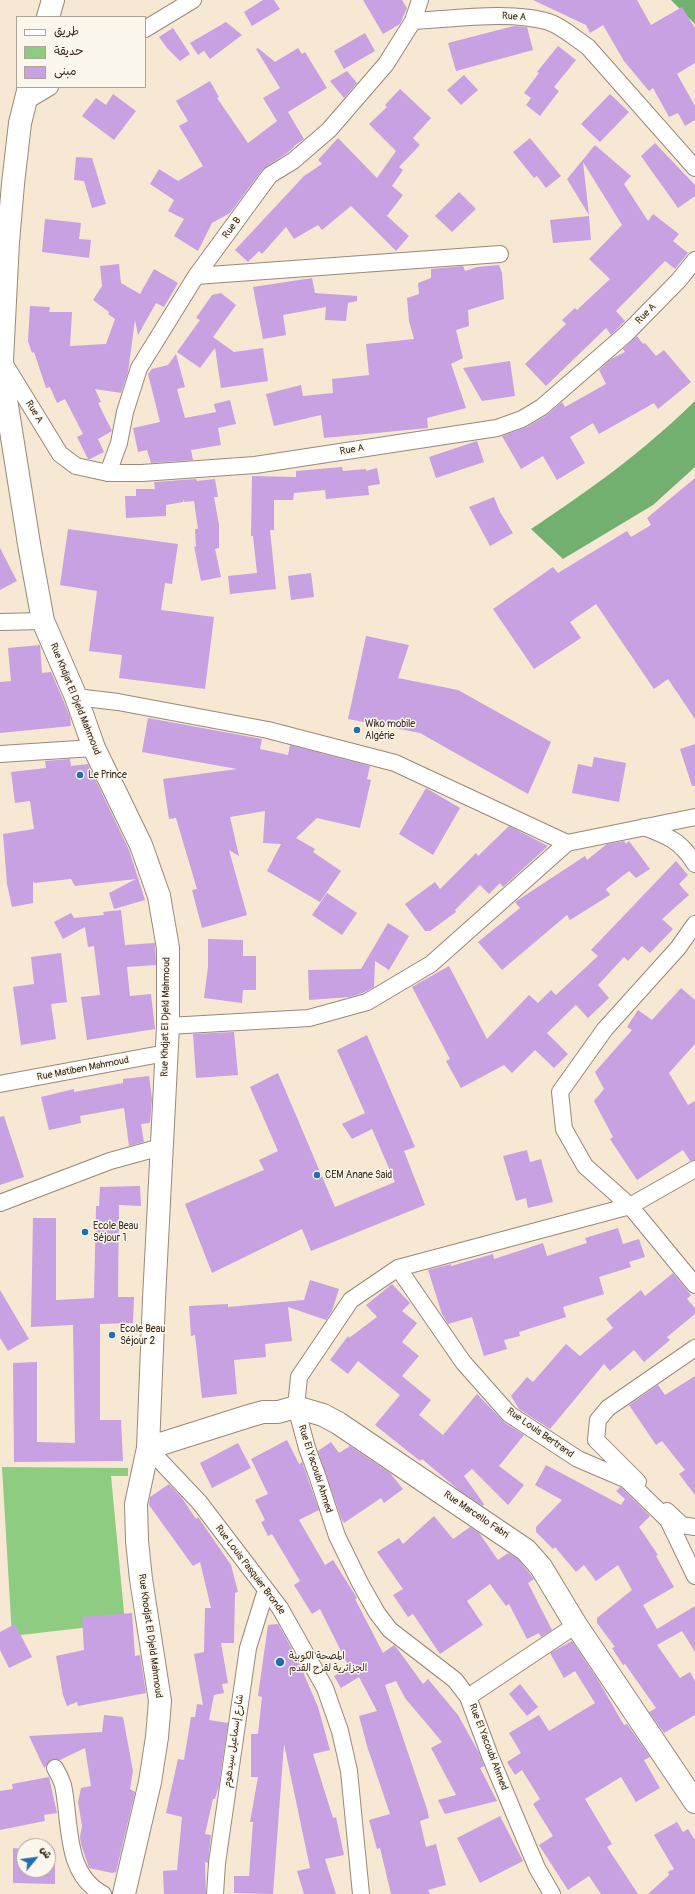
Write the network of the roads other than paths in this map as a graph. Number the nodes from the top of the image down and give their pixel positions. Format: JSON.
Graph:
{"nodes":[{"id":1,"x":53,"y":0,"type":"edge"},
{"id":2,"x":193,"y":0,"type":"edge"},
{"id":3,"x":420,"y":0,"type":"edge"},
{"id":4,"x":48,"y":16,"type":"edge"},
{"id":5,"x":413,"y":21,"type":"junction"},
{"id":6,"x":146,"y":28,"type":"edge"},
{"id":7,"x":47,"y":88,"type":"edge"},
{"id":8,"x":27,"y":95,"type":"edge"},
{"id":9,"x":695,"y":168,"type":"edge"},
{"id":10,"x":4,"y":242,"type":"edge"},
{"id":11,"x":500,"y":254,"type":"dead end"},
{"id":12,"x":695,"y":260,"type":"edge"},
{"id":13,"x":196,"y":276,"type":"junction"},
{"id":14,"x":1,"y":361,"type":"edge"},
{"id":15,"x":3,"y":399,"type":"edge"},
{"id":16,"x":108,"y":473,"type":"junction"},
{"id":17,"x":43,"y":621,"type":"junction"},
{"id":18,"x":0,"y":622,"type":"edge"},
{"id":19,"x":76,"y":697,"type":"junction"},
{"id":20,"x":94,"y":748,"type":"junction"},
{"id":21,"x":0,"y":754,"type":"edge"},
{"id":22,"x":695,"y":818,"type":"edge"},
{"id":23,"x":644,"y":827,"type":"junction"},
{"id":24,"x":567,"y":843,"type":"junction"},
{"id":25,"x":695,"y":864,"type":"edge"},
{"id":26,"x":695,"y":924,"type":"edge"},
{"id":27,"x":168,"y":1026,"type":"junction"},
{"id":28,"x":166,"y":1053,"type":"junction"},
{"id":29,"x":0,"y":1084,"type":"edge"},
{"id":30,"x":161,"y":1146,"type":"junction"},
{"id":31,"x":695,"y":1169,"type":"edge"},
{"id":32,"x":0,"y":1203,"type":"edge"},
{"id":33,"x":630,"y":1206,"type":"junction"},
{"id":34,"x":398,"y":1268,"type":"junction"},
{"id":35,"x":695,"y":1285,"type":"edge"},
{"id":36,"x":695,"y":1348,"type":"edge"},
{"id":37,"x":296,"y":1407,"type":"junction"},
{"id":38,"x":148,"y":1448,"type":"junction"},
{"id":39,"x":695,"y":1527,"type":"edge"},
{"id":40,"x":695,"y":1576,"type":"edge"},
{"id":41,"x":266,"y":1590,"type":"junction"},
{"id":42,"x":576,"y":1625,"type":"junction"},
{"id":43,"x":468,"y":1697,"type":"junction"},
{"id":44,"x":55,"y":1768,"type":"dead end"},
{"id":45,"x":695,"y":1802,"type":"edge"},
{"id":46,"x":103,"y":1894,"type":"edge"},
{"id":47,"x":124,"y":1894,"type":"edge"},
{"id":48,"x":216,"y":1894,"type":"edge"},
{"id":49,"x":361,"y":1894,"type":"edge"},
{"id":50,"x":552,"y":1894,"type":"edge"}],
"edges":[{"from":1,"to":4,"type":"street"},
{"from":2,"to":6,"type":"street"},
{"from":3,"to":5,"type":"street"},
{"from":5,"to":9,"type":"street","name":"Rue A"},
{"from":5,"to":13,"type":"street","name":"Rue B"},
{"from":7,"to":8,"type":"street"},
{"from":8,"to":10,"type":"street","name":"Rue Khdjat El Djeld Mahmoud"},
{"from":10,"to":14,"type":"street","name":"Rue Khdjat El Djeld Mahmoud"},
{"from":11,"to":13,"type":"street"},
{"from":12,"to":16,"type":"street","name":"Rue A"},
{"from":13,"to":16,"type":"street","name":"Rue B"},
{"from":14,"to":15,"type":"street","name":"Rue Khdjat El Djeld Mahmoud"},
{"from":14,"to":16,"type":"street","name":"Rue A"},
{"from":15,"to":17,"type":"street","name":"Rue Khdjat El Djeld Mahmoud"},
{"from":17,"to":18,"type":"street"},
{"from":17,"to":19,"type":"street","name":"Rue Khdjat El Djeld Mahmoud"},
{"from":19,"to":20,"type":"street","name":"Rue Khdjat El Djeld Mahmoud"},
{"from":19,"to":24,"type":"street"},
{"from":20,"to":21,"type":"street"},
{"from":20,"to":27,"type":"street","name":"Rue Khdjat El Djeld Mahmoud"},
{"from":22,"to":23,"type":"street"},
{"from":23,"to":24,"type":"street"},
{"from":23,"to":25,"type":"street"},
{"from":24,"to":27,"type":"street"},
{"from":26,"to":33,"type":"street"},
{"from":27,"to":28,"type":"street","name":"Rue Khdjat El Djeld Mahmoud"},
{"from":28,"to":29,"type":"street","name":"Rue Matiben Mahmoud"},
{"from":28,"to":30,"type":"street","name":"Rue Khdjat El Djeld Mahmoud"},
{"from":30,"to":32,"type":"street"},
{"from":30,"to":38,"type":"street","name":"Rue Khdjat El Djeld Mahmoud"},
{"from":31,"to":33,"type":"street"},
{"from":33,"to":34,"type":"street"},
{"from":33,"to":35,"type":"street"},
{"from":34,"to":37,"type":"street"},
{"from":34,"to":40,"type":"street","name":"Rue Louis Bertrand"},
{"from":36,"to":39,"type":"street"},
{"from":37,"to":38,"type":"street"},
{"from":37,"to":42,"type":"street","name":"Rue Marcello Fabri"},
{"from":37,"to":43,"type":"street","name":"Rue El Yacoubi Ahmed"},
{"from":38,"to":41,"type":"street","name":"Rue Louis Pasquier Bronde"},
{"from":38,"to":47,"type":"street","name":"Rue Khodjat El Djeld Mahmoud"},
{"from":41,"to":48,"type":"street","name":"شارع إسماعيل سيدهوم"},
{"from":41,"to":49,"type":"street","name":"Rue Louis Pasquier Bronde"},
{"from":42,"to":43,"type":"street"},
{"from":42,"to":45,"type":"street","name":"Rue Marcello Fabri"},
{"from":43,"to":50,"type":"street","name":"Rue El Yacoubi Ahmed"},
{"from":44,"to":46,"type":"street"}]}
